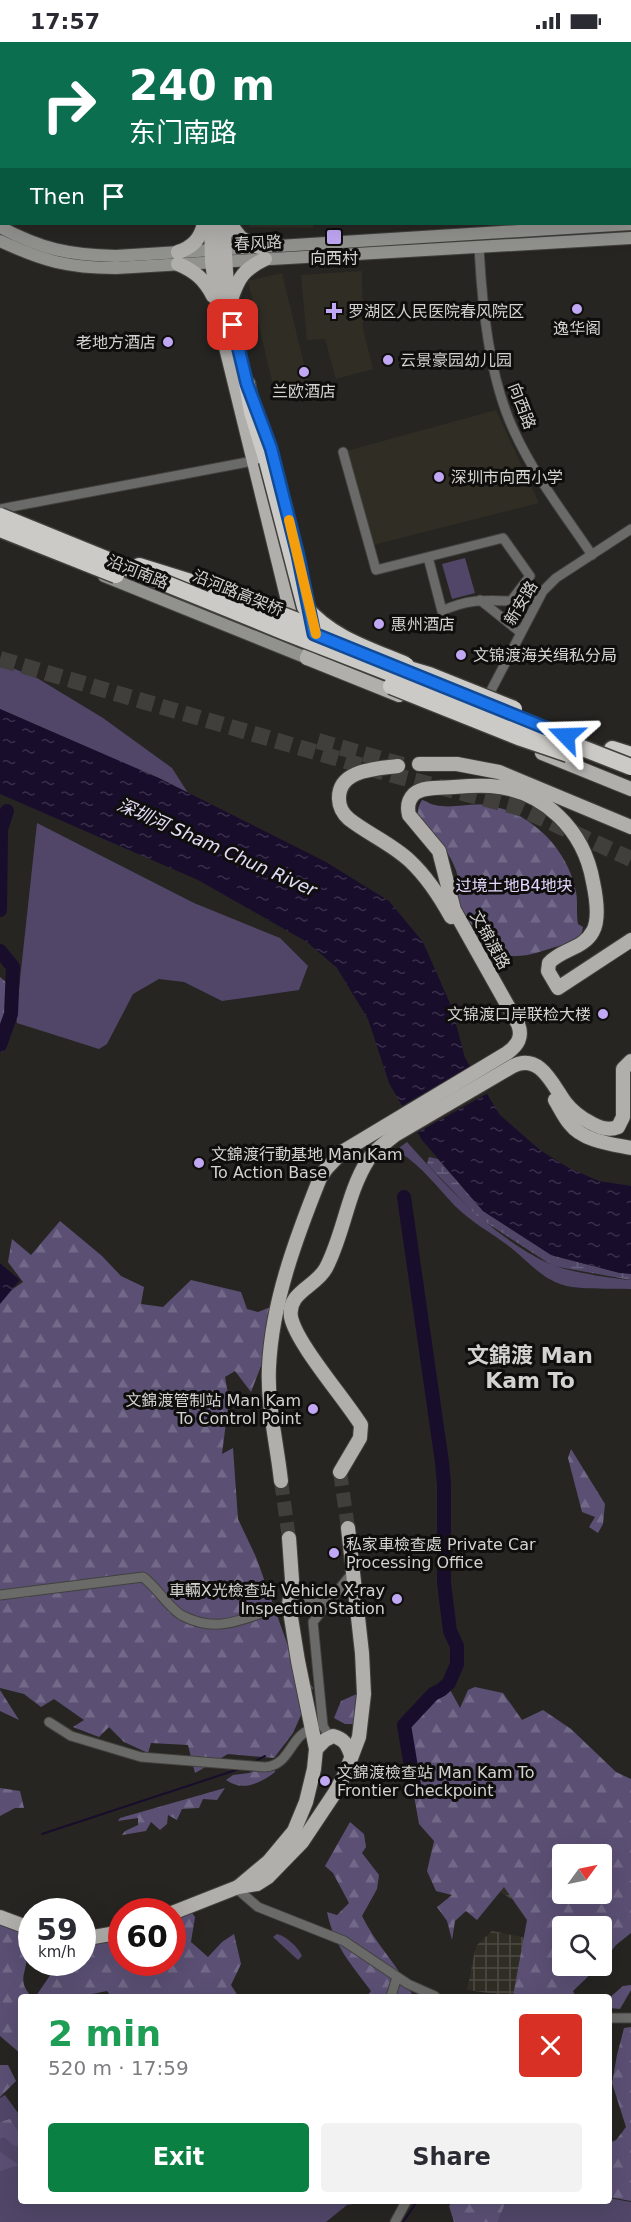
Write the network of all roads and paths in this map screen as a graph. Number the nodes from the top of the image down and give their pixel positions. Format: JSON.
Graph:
{"nodes":[{"id":1,"x":204,"y":225,"type":"edge"},
{"id":2,"x":211,"y":225,"type":"edge"},
{"id":3,"x":224,"y":225,"type":"edge"},
{"id":4,"x":231,"y":225,"type":"edge"},
{"id":5,"x":617,"y":225,"type":"edge"},
{"id":6,"x":0,"y":227,"type":"edge"},
{"id":7,"x":478,"y":235,"type":"edge"},
{"id":8,"x":631,"y":238,"type":"edge"},
{"id":9,"x":0,"y":241,"type":"edge"},
{"id":10,"x":262,"y":253,"type":"junction"},
{"id":11,"x":218,"y":255,"type":"junction"},
{"id":12,"x":178,"y":258,"type":"junction"},
{"id":13,"x":224,"y":305,"type":"junction"},
{"id":14,"x":247,"y":384,"type":"junction"},
{"id":15,"x":343,"y":452,"type":"dead end"},
{"id":16,"x":260,"y":461,"type":"junction"},
{"id":17,"x":0,"y":512,"type":"edge"},
{"id":18,"x":0,"y":529,"type":"edge"},
{"id":19,"x":631,"y":529,"type":"edge"},
{"id":20,"x":0,"y":534,"type":"edge"},
{"id":21,"x":592,"y":555,"type":"junction"},
{"id":22,"x":428,"y":556,"type":"junction"},
{"id":23,"x":119,"y":559,"type":"junction"},
{"id":24,"x":480,"y":600,"type":"junction"},
{"id":25,"x":290,"y":629,"type":"junction"},
{"id":26,"x":520,"y":632,"type":"junction"},
{"id":27,"x":314,"y":634,"type":"junction"},
{"id":28,"x":347,"y":640,"type":"junction"},
{"id":29,"x":307,"y":658,"type":"junction"},
{"id":30,"x":429,"y":675,"type":"junction"},
{"id":31,"x":484,"y":703,"type":"junction"},
{"id":32,"x":473,"y":725,"type":"junction"},
{"id":33,"x":631,"y":758,"type":"edge"},
{"id":34,"x":419,"y":764,"type":"tunnel mouth"},
{"id":35,"x":398,"y":766,"type":"dead end"},
{"id":36,"x":631,"y":767,"type":"edge"},
{"id":37,"x":631,"y":778,"type":"edge"},
{"id":38,"x":631,"y":789,"type":"edge"},
{"id":39,"x":631,"y":827,"type":"edge"},
{"id":40,"x":631,"y":940,"type":"edge"},
{"id":41,"x":631,"y":1061,"type":"edge"},
{"id":42,"x":490,"y":1063,"type":"junction"},
{"id":43,"x":498,"y":1076,"type":"junction"},
{"id":44,"x":391,"y":1129,"type":"junction"},
{"id":45,"x":631,"y":1148,"type":"edge"},
{"id":46,"x":340,"y":1472,"type":"tunnel mouth"},
{"id":47,"x":281,"y":1481,"type":"tunnel mouth"},
{"id":48,"x":348,"y":1528,"type":"tunnel mouth"},
{"id":49,"x":289,"y":1538,"type":"tunnel mouth"},
{"id":50,"x":348,"y":1578,"type":"dead end"},
{"id":51,"x":0,"y":1595,"type":"edge"},
{"id":52,"x":289,"y":1605,"type":"junction"},
{"id":53,"x":327,"y":1605,"type":"junction"},
{"id":54,"x":49,"y":1722,"type":"dead end"},
{"id":55,"x":313,"y":1733,"type":"junction"},
{"id":56,"x":330,"y":1738,"type":"junction"},
{"id":57,"x":316,"y":1749,"type":"junction"},
{"id":58,"x":351,"y":1755,"type":"junction"},
{"id":59,"x":237,"y":1887,"type":"junction"},
{"id":60,"x":186,"y":1907,"type":"edge"},
{"id":61,"x":0,"y":1917,"type":"edge"},
{"id":62,"x":18,"y":1924,"type":"edge"},
{"id":63,"x":397,"y":1977,"type":"junction"},
{"id":64,"x":392,"y":1994,"type":"edge"},
{"id":65,"x":431,"y":1994,"type":"edge"},
{"id":66,"x":612,"y":2018,"type":"edge"},
{"id":67,"x":631,"y":2018,"type":"edge"},
{"id":68,"x":405,"y":2204,"type":"edge"},
{"id":69,"x":395,"y":2222,"type":"edge"}],
"edges":[{"from":1,"to":12,"type":"main road"},
{"from":2,"to":11,"type":"main road"},
{"from":3,"to":11,"type":"main road"},
{"from":4,"to":10,"type":"main road"},
{"from":5,"to":7,"type":"street","name":"春风路"},
{"from":6,"to":12,"type":"street","name":"春风路"},
{"from":7,"to":8,"type":"street","name":"春风路"},
{"from":7,"to":10,"type":"street","name":"春风路"},
{"from":7,"to":21,"type":"street","name":"向西路"},
{"from":9,"to":12,"type":"street","name":"春风路"},
{"from":10,"to":11,"type":"street","name":"春风路"},
{"from":10,"to":13,"type":"main road"},
{"from":11,"to":12,"type":"street","name":"春风路"},
{"from":11,"to":13,"type":"main road"},
{"from":12,"to":13,"type":"main road"},
{"from":13,"to":14,"type":"main road"},
{"from":13,"to":16,"type":"main road"},
{"from":14,"to":16,"type":"highway"},
{"from":14,"to":27,"type":"main road"},
{"from":15,"to":22,"type":"street"},
{"from":16,"to":17,"type":"street"},
{"from":16,"to":25,"type":"main road"},
{"from":16,"to":28,"type":"highway","bridge":true},
{"from":17,"to":23,"type":"street","name":"沿河南路"},
{"from":17,"to":25,"type":"highway","name":"沿河路高架桥","bridge":true},
{"from":18,"to":37,"type":"highway","name":"沿河路高架桥","bridge":true},
{"from":19,"to":21,"type":"street","name":"新安路"},
{"from":20,"to":29,"type":"street","name":"沿河南路"},
{"from":21,"to":26,"type":"street","name":"新安路"},
{"from":22,"to":24,"type":"street"},
{"from":22,"to":24,"type":"street"},
{"from":23,"to":25,"type":"street","name":"沿河南路"},
{"from":23,"to":28,"type":"highway","bridge":true},
{"from":24,"to":26,"type":"street"},
{"from":25,"to":27,"type":"main road","name":"沿河南路"},
{"from":25,"to":29,"type":"main road"},
{"from":25,"to":30,"type":"highway","bridge":true},
{"from":25,"to":36,"type":"highway","name":"沿河路高架桥","bridge":true},
{"from":26,"to":31,"type":"street","name":"新安路"},
{"from":27,"to":29,"type":"main road"},
{"from":27,"to":31,"type":"main road","name":"沿河南路"},
{"from":28,"to":30,"type":"highway","bridge":true},
{"from":29,"to":32,"type":"main road","name":"沿河南路"},
{"from":30,"to":33,"type":"highway","bridge":true},
{"from":31,"to":32,"type":"street","name":"新安路"},
{"from":31,"to":33,"type":"main road","name":"沿河南路"},
{"from":32,"to":38,"type":"main road","name":"沿河南路"},
{"from":34,"to":39,"type":"main road"},
{"from":35,"to":42,"type":"main road","name":"文锦渡路"},
{"from":40,"to":42,"type":"main road","name":"文锦渡路"},
{"from":41,"to":43,"type":"main road"},
{"from":42,"to":44,"type":"main road"},
{"from":43,"to":44,"type":"main road"},
{"from":43,"to":45,"type":"main road"},
{"from":44,"to":46,"type":"main road"},
{"from":44,"to":47,"type":"main road"},
{"from":48,"to":58,"type":"main road"},
{"from":49,"to":52,"type":"main road"},
{"from":50,"to":53,"type":"street"},
{"from":51,"to":52,"type":"street"},
{"from":52,"to":53,"type":"street"},
{"from":52,"to":55,"type":"main road"},
{"from":53,"to":56,"type":"street"},
{"from":54,"to":55,"type":"street"},
{"from":55,"to":57,"type":"main road"},
{"from":56,"to":57,"type":"main road"},
{"from":56,"to":58,"type":"main road"},
{"from":57,"to":59,"type":"main road"},
{"from":58,"to":59,"type":"main road"},
{"from":59,"to":60,"type":"main road"},
{"from":59,"to":63,"type":"street"},
{"from":61,"to":62,"type":"main road"},
{"from":63,"to":64,"type":"street"},
{"from":63,"to":65,"type":"street"},
{"from":66,"to":67,"type":"street"},
{"from":68,"to":69,"type":"street"}]}
